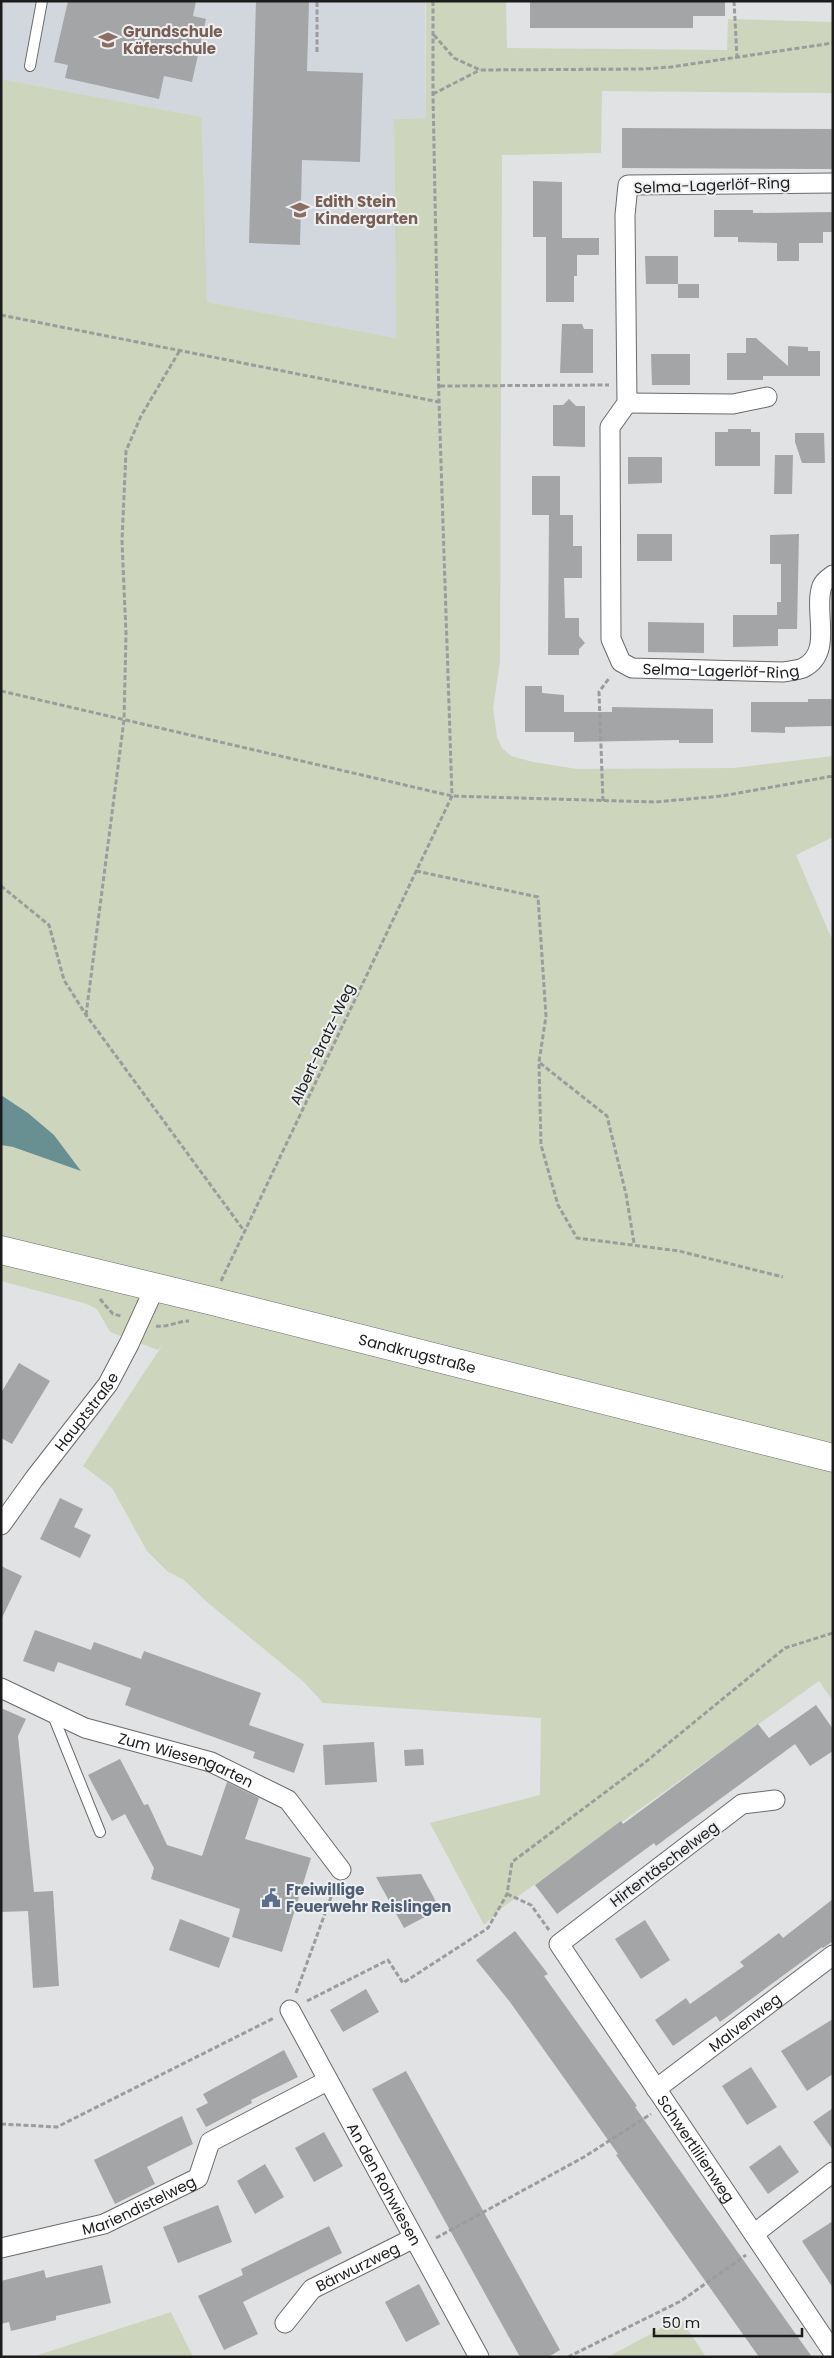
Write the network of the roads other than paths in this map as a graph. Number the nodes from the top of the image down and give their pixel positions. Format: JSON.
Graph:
{"nodes":[{"id":1,"x":42,"y":1,"type":"edge"},
{"id":2,"x":30,"y":66,"type":"dead end"},
{"id":3,"x":833,"y":182,"type":"edge"},
{"id":4,"x":627,"y":394,"type":"junction"},
{"id":5,"x":767,"y":397,"type":"dead end"},
{"id":6,"x":833,"y":575,"type":"edge"},
{"id":7,"x":1,"y":1250,"type":"edge"},
{"id":8,"x":156,"y":1287,"type":"junction"},
{"id":9,"x":833,"y":1458,"type":"edge"},
{"id":10,"x":1,"y":1525,"type":"edge"},
{"id":11,"x":1,"y":1688,"type":"edge"},
{"id":12,"x":52,"y":1712,"type":"junction"},
{"id":13,"x":775,"y":1800,"type":"dead end"},
{"id":14,"x":100,"y":1832,"type":"dead end"},
{"id":15,"x":341,"y":1870,"type":"road end"},
{"id":16,"x":559,"y":1944,"type":"joint"},
{"id":17,"x":833,"y":1955,"type":"edge"},
{"id":18,"x":290,"y":2010,"type":"road end"},
{"id":19,"x":327,"y":2081,"type":"junction"},
{"id":20,"x":661,"y":2096,"type":"junction"},
{"id":21,"x":833,"y":2172,"type":"edge"},
{"id":22,"x":757,"y":2240,"type":"junction"},
{"id":23,"x":416,"y":2243,"type":"junction"},
{"id":24,"x":1,"y":2248,"type":"edge"},
{"id":25,"x":285,"y":2323,"type":"dead end"},
{"id":26,"x":833,"y":2352,"type":"edge"},
{"id":27,"x":479,"y":2357,"type":"edge"}],
"edges":[{"from":1,"to":2,"type":"lane"},
{"from":3,"to":4,"type":"street","name":"Selma-Lagerlöf-Ring"},
{"from":4,"to":5,"type":"street"},
{"from":4,"to":6,"type":"street","name":"Selma-Lagerlöf-Ring"},
{"from":7,"to":8,"type":"street","name":"Sandkrugstraße"},
{"from":8,"to":9,"type":"street","name":"Sandkrugstraße"},
{"from":8,"to":10,"type":"street","name":"Hauptstraße"},
{"from":11,"to":12,"type":"street","name":"Zum Wiesengarten"},
{"from":12,"to":14,"type":"lane"},
{"from":12,"to":15,"type":"street","name":"Zum Wiesengarten"},
{"from":13,"to":16,"type":"street","name":"Hirtentäschelweg"},
{"from":16,"to":20,"type":"street","name":"Schwertlilienweg"},
{"from":17,"to":20,"type":"street","name":"Malvenweg"},
{"from":18,"to":19,"type":"street","name":"An den Rohwiesen"},
{"from":19,"to":23,"type":"street","name":"An den Rohwiesen"},
{"from":19,"to":24,"type":"street","name":"Mariendistelweg"},
{"from":20,"to":22,"type":"street","name":"Schwertlilienweg"},
{"from":21,"to":22,"type":"street"},
{"from":22,"to":26,"type":"street","name":"Schwertlilienweg"},
{"from":23,"to":25,"type":"street","name":"Bärwurzweg"},
{"from":23,"to":27,"type":"street","name":"An den Rohwiesen"}]}
